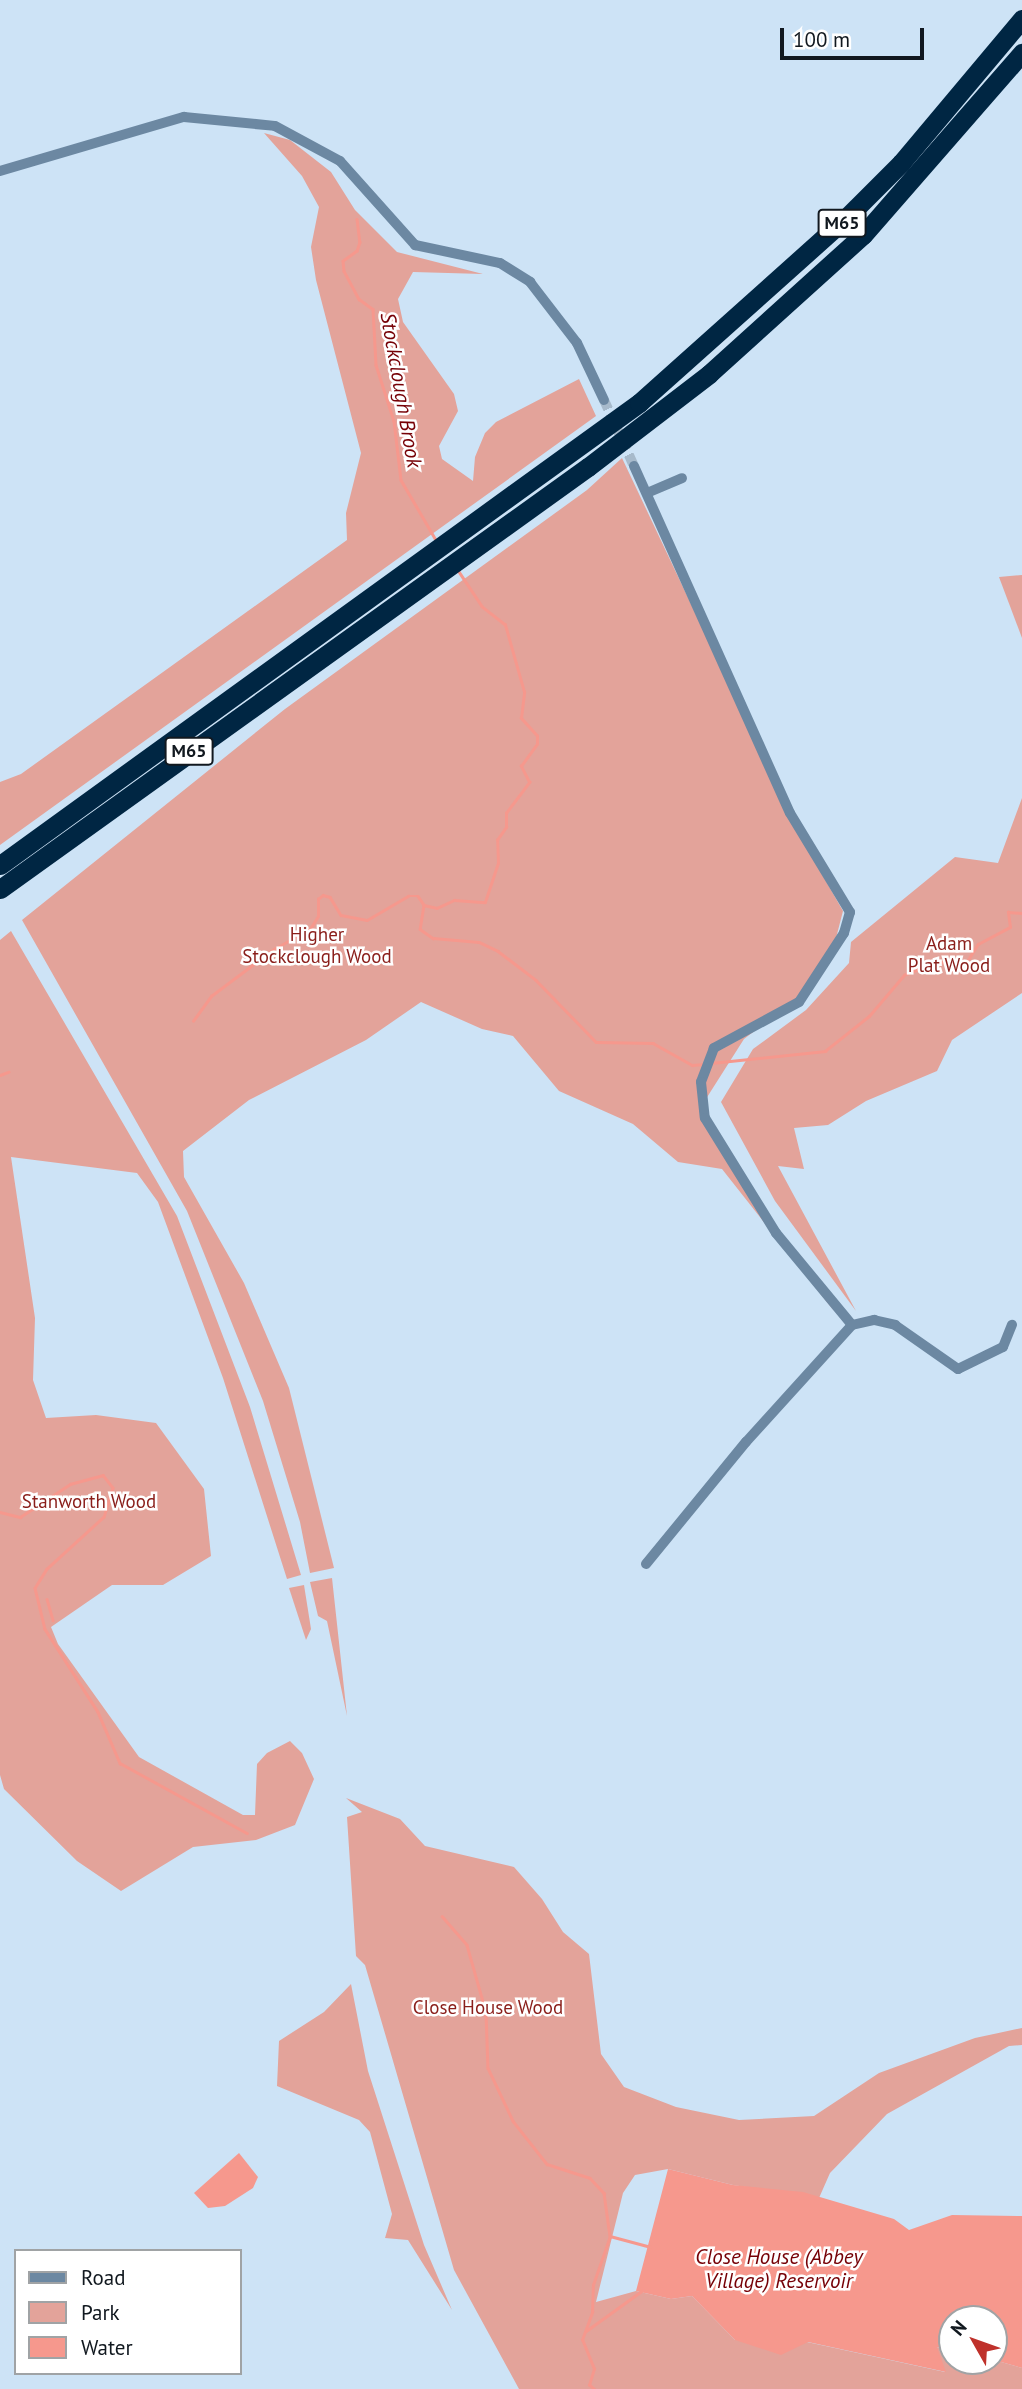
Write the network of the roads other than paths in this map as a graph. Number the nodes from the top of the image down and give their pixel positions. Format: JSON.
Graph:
{"nodes":[{"id":1,"x":1022,"y":19,"type":"edge"},
{"id":2,"x":1022,"y":53,"type":"edge"},
{"id":3,"x":0,"y":171,"type":"edge"},
{"id":4,"x":604,"y":400,"type":"tunnel mouth"},
{"id":5,"x":634,"y":466,"type":"tunnel mouth"},
{"id":6,"x":682,"y":478,"type":"dead end"},
{"id":7,"x":647,"y":493,"type":"junction"},
{"id":8,"x":530,"y":496,"type":"junction"},
{"id":9,"x":375,"y":607,"type":"junction"},
{"id":10,"x":0,"y":865,"type":"edge"},
{"id":11,"x":0,"y":889,"type":"edge"},
{"id":12,"x":852,"y":1325,"type":"junction"},
{"id":13,"x":1012,"y":1325,"type":"dead end"},
{"id":14,"x":646,"y":1564,"type":"dead end"}],
"edges":[{"from":1,"to":8,"type":"highway","number":"M65"},
{"from":2,"to":8,"type":"highway","number":"M65"},
{"from":3,"to":4,"type":"street"},
{"from":5,"to":7,"type":"street"},
{"from":6,"to":7,"type":"street"},
{"from":7,"to":12,"type":"street"},
{"from":8,"to":9,"type":"highway","number":"M65"},
{"from":9,"to":10,"type":"highway","number":"M65"},
{"from":9,"to":11,"type":"highway","number":"M65"},
{"from":12,"to":13,"type":"street"},
{"from":12,"to":14,"type":"street"}]}
